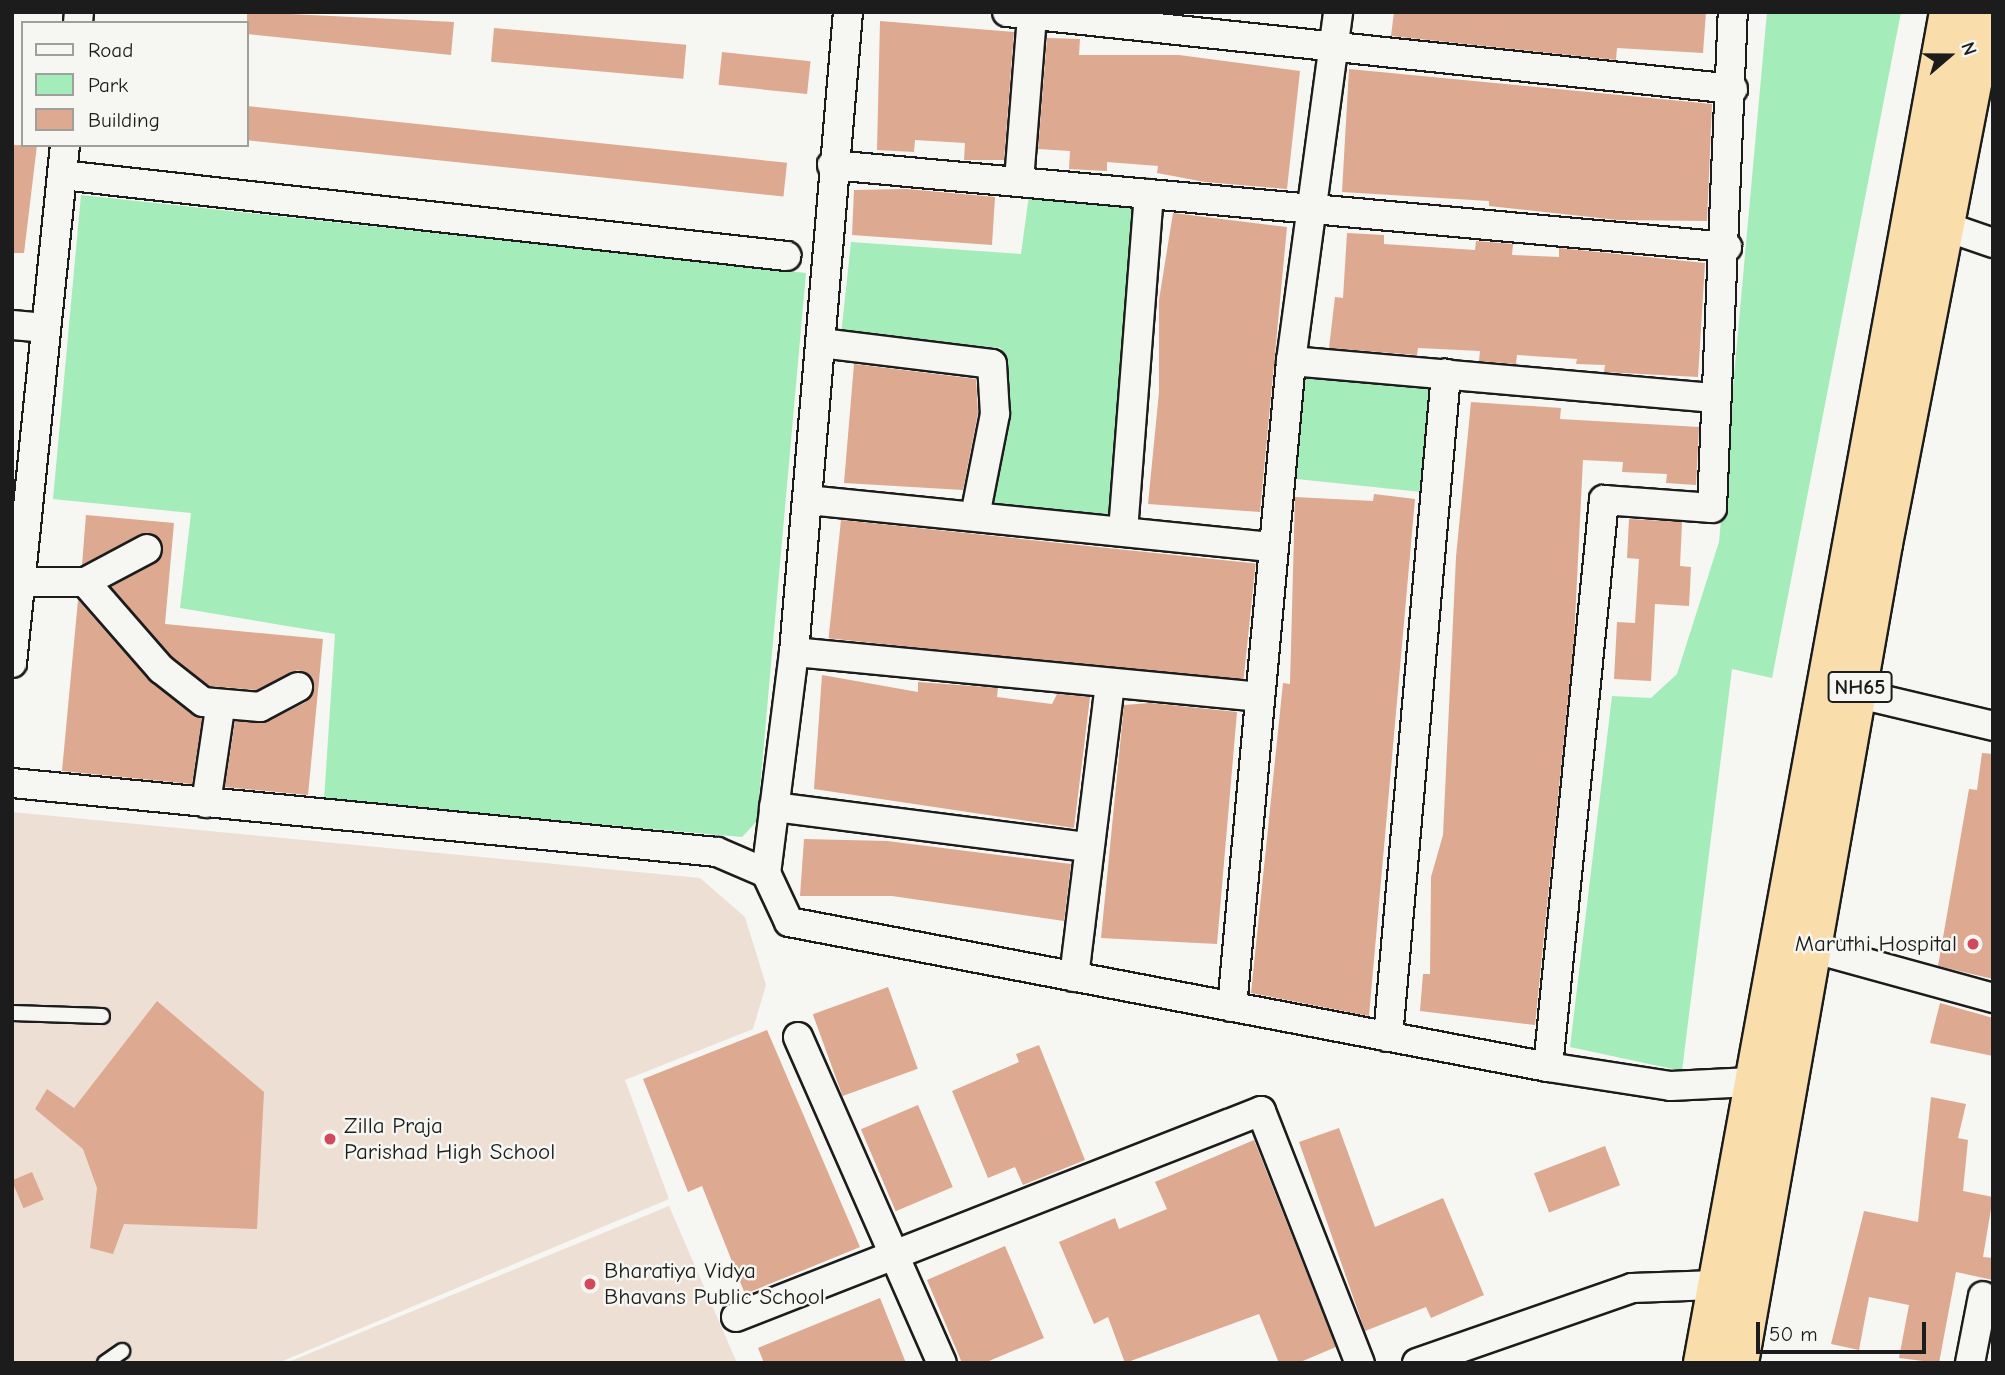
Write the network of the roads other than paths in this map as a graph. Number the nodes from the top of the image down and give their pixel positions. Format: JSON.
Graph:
{"nodes":[{"id":1,"x":848,"y":12,"type":"edge"},
{"id":2,"x":1338,"y":12,"type":"edge"},
{"id":3,"x":1733,"y":12,"type":"edge"},
{"id":4,"x":1949,"y":12,"type":"edge"},
{"id":5,"x":1986,"y":12,"type":"edge"},
{"id":6,"x":1020,"y":13,"type":"edge"},
{"id":7,"x":1190,"y":21,"type":"edge"},
{"id":8,"x":1331,"y":47,"type":"junction"},
{"id":9,"x":1985,"y":60,"type":"edge"},
{"id":10,"x":1733,"y":89,"type":"junction"},
{"id":11,"x":65,"y":147,"type":"edge"},
{"id":12,"x":832,"y":165,"type":"junction"},
{"id":13,"x":62,"y":175,"type":"junction"},
{"id":14,"x":1019,"y":181,"type":"junction"},
{"id":15,"x":1149,"y":194,"type":"junction"},
{"id":16,"x":1309,"y":209,"type":"junction"},
{"id":17,"x":1944,"y":226,"type":"junction"},
{"id":18,"x":1993,"y":243,"type":"edge"},
{"id":19,"x":1727,"y":247,"type":"junction"},
{"id":20,"x":786,"y":256,"type":"dead end"},
{"id":21,"x":12,"y":325,"type":"edge"},
{"id":22,"x":46,"y":328,"type":"junction"},
{"id":23,"x":821,"y":343,"type":"junction"},
{"id":24,"x":1292,"y":361,"type":"junction"},
{"id":25,"x":1446,"y":374,"type":"junction"},
{"id":26,"x":1715,"y":398,"type":"junction"},
{"id":27,"x":1879,"y":484,"type":"junction"},
{"id":28,"x":808,"y":500,"type":"junction"},
{"id":29,"x":975,"y":516,"type":"junction"},
{"id":30,"x":1123,"y":531,"type":"junction"},
{"id":31,"x":1868,"y":541,"type":"junction"},
{"id":32,"x":1274,"y":547,"type":"junction"},
{"id":33,"x":147,"y":549,"type":"dead end"},
{"id":34,"x":85,"y":582,"type":"junction"},
{"id":35,"x":17,"y":596,"type":"edge"},
{"id":36,"x":794,"y":652,"type":"junction"},
{"id":37,"x":12,"y":663,"type":"edge"},
{"id":38,"x":1110,"y":684,"type":"junction"},
{"id":39,"x":298,"y":687,"type":"dead end"},
{"id":40,"x":1859,"y":694,"type":"junction"},
{"id":41,"x":1259,"y":696,"type":"junction"},
{"id":42,"x":220,"y":708,"type":"junction"},
{"id":43,"x":1993,"y":726,"type":"edge"},
{"id":44,"x":12,"y":783,"type":"edge"},
{"id":45,"x":206,"y":803,"type":"junction"},
{"id":46,"x":774,"y":807,"type":"junction"},
{"id":47,"x":1087,"y":847,"type":"junction"},
{"id":48,"x":766,"y":873,"type":"junction"},
{"id":49,"x":1815,"y":949,"type":"junction"},
{"id":50,"x":1074,"y":977,"type":"junction"},
{"id":51,"x":1993,"y":998,"type":"edge"},
{"id":52,"x":1232,"y":1007,"type":"junction"},
{"id":53,"x":12,"y":1013,"type":"edge"},
{"id":54,"x":102,"y":1016,"type":"dead end"},
{"id":55,"x":798,"y":1037,"type":"dead end"},
{"id":56,"x":1388,"y":1037,"type":"junction"},
{"id":57,"x":1548,"y":1067,"type":"junction"},
{"id":58,"x":1751,"y":1083,"type":"junction"},
{"id":59,"x":893,"y":1256,"type":"junction"},
{"id":60,"x":1716,"y":1285,"type":"junction"},
{"id":61,"x":1983,"y":1296,"type":"dead end"},
{"id":62,"x":736,"y":1317,"type":"dead end"},
{"id":63,"x":122,"y":1351,"type":"dead end"},
{"id":64,"x":105,"y":1363,"type":"edge"},
{"id":65,"x":942,"y":1363,"type":"edge"},
{"id":66,"x":1360,"y":1363,"type":"edge"},
{"id":67,"x":1418,"y":1363,"type":"edge"},
{"id":68,"x":1703,"y":1363,"type":"edge"},
{"id":69,"x":1739,"y":1363,"type":"edge"},
{"id":70,"x":1970,"y":1363,"type":"edge"}],
"edges":[{"from":1,"to":12,"type":"street"},
{"from":2,"to":8,"type":"street"},
{"from":3,"to":10,"type":"street"},
{"from":4,"to":27,"type":"highway","number":"NH65"},
{"from":5,"to":9,"type":"highway","number":"NH65"},
{"from":6,"to":7,"type":"street"},
{"from":6,"to":14,"type":"street"},
{"from":7,"to":8,"type":"street"},
{"from":8,"to":10,"type":"street"},
{"from":8,"to":16,"type":"street"},
{"from":9,"to":17,"type":"highway","number":"NH65"},
{"from":10,"to":19,"type":"street"},
{"from":11,"to":13,"type":"street"},
{"from":12,"to":14,"type":"street"},
{"from":12,"to":23,"type":"street"},
{"from":13,"to":20,"type":"street"},
{"from":13,"to":22,"type":"street"},
{"from":14,"to":15,"type":"street"},
{"from":15,"to":16,"type":"street"},
{"from":15,"to":30,"type":"street"},
{"from":16,"to":19,"type":"street"},
{"from":16,"to":24,"type":"street"},
{"from":17,"to":18,"type":"street"},
{"from":17,"to":27,"type":"highway","number":"NH65"},
{"from":19,"to":26,"type":"street"},
{"from":21,"to":22,"type":"street"},
{"from":22,"to":35,"type":"street"},
{"from":23,"to":28,"type":"street"},
{"from":23,"to":29,"type":"street"},
{"from":24,"to":25,"type":"street"},
{"from":24,"to":32,"type":"street"},
{"from":25,"to":26,"type":"street"},
{"from":25,"to":56,"type":"street"},
{"from":26,"to":57,"type":"street"},
{"from":27,"to":31,"type":"highway","number":"NH65"},
{"from":28,"to":29,"type":"street"},
{"from":28,"to":36,"type":"street"},
{"from":29,"to":30,"type":"street"},
{"from":30,"to":32,"type":"street"},
{"from":31,"to":40,"type":"highway","number":"NH65"},
{"from":31,"to":58,"type":"highway","number":"NH65"},
{"from":32,"to":41,"type":"street"},
{"from":33,"to":34,"type":"street"},
{"from":34,"to":35,"type":"street"},
{"from":34,"to":42,"type":"street"},
{"from":35,"to":37,"type":"street"},
{"from":36,"to":38,"type":"street"},
{"from":36,"to":46,"type":"street"},
{"from":38,"to":41,"type":"street"},
{"from":38,"to":47,"type":"street"},
{"from":39,"to":42,"type":"street"},
{"from":40,"to":43,"type":"street"},
{"from":40,"to":49,"type":"highway","number":"NH65"},
{"from":41,"to":52,"type":"street"},
{"from":42,"to":45,"type":"street"},
{"from":44,"to":45,"type":"street"},
{"from":45,"to":48,"type":"street"},
{"from":46,"to":47,"type":"street"},
{"from":46,"to":48,"type":"street"},
{"from":47,"to":50,"type":"street"},
{"from":48,"to":50,"type":"street"},
{"from":49,"to":51,"type":"street"},
{"from":49,"to":69,"type":"highway","number":"NH65"},
{"from":50,"to":52,"type":"street"},
{"from":52,"to":56,"type":"street"},
{"from":53,"to":54,"type":"lane"},
{"from":55,"to":59,"type":"street"},
{"from":56,"to":57,"type":"street"},
{"from":57,"to":58,"type":"street"},
{"from":58,"to":60,"type":"highway","number":"NH65"},
{"from":59,"to":62,"type":"street"},
{"from":59,"to":65,"type":"street"},
{"from":59,"to":66,"type":"street"},
{"from":60,"to":67,"type":"street"},
{"from":60,"to":68,"type":"highway","number":"NH65"},
{"from":61,"to":70,"type":"street"},
{"from":63,"to":64,"type":"lane"}]}
